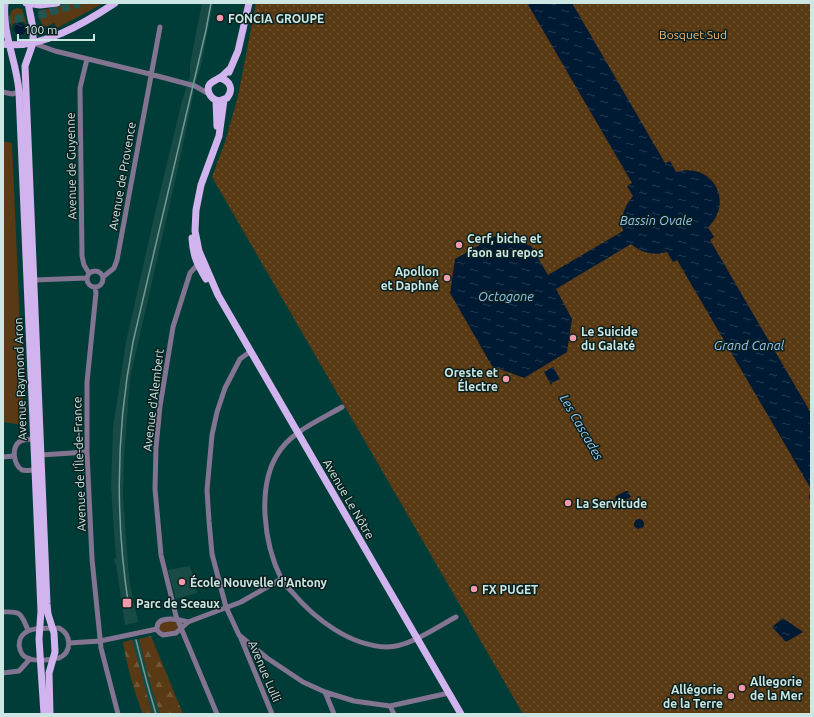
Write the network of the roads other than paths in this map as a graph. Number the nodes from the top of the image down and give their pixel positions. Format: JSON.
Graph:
{"nodes":[{"id":1,"x":5,"y":3,"type":"edge"},
{"id":2,"x":27,"y":3,"type":"edge"},
{"id":3,"x":57,"y":3,"type":"edge"},
{"id":4,"x":115,"y":3,"type":"edge"},
{"id":5,"x":249,"y":3,"type":"edge"},
{"id":6,"x":160,"y":27,"type":"dead end"},
{"id":7,"x":33,"y":43,"type":"junction"},
{"id":8,"x":6,"y":44,"type":"edge"},
{"id":9,"x":87,"y":59,"type":"junction"},
{"id":10,"x":230,"y":68,"type":"junction"},
{"id":11,"x":150,"y":74,"type":"junction"},
{"id":12,"x":219,"y":78,"type":"junction"},
{"id":13,"x":228,"y":82,"type":"junction"},
{"id":14,"x":3,"y":92,"type":"edge"},
{"id":15,"x":19,"y":92,"type":"junction"},
{"id":16,"x":209,"y":94,"type":"junction"},
{"id":17,"x":216,"y":100,"type":"junction"},
{"id":18,"x":224,"y":100,"type":"junction"},
{"id":19,"x":200,"y":262,"type":"junction"},
{"id":20,"x":88,"y":276,"type":"junction"},
{"id":21,"x":103,"y":277,"type":"junction"},
{"id":22,"x":34,"y":280,"type":"junction"},
{"id":23,"x":95,"y":287,"type":"junction"},
{"id":24,"x":251,"y":351,"type":"junction"},
{"id":25,"x":342,"y":407,"type":"dead end"},
{"id":26,"x":299,"y":433,"type":"junction"},
{"id":27,"x":34,"y":439,"type":"junction"},
{"id":28,"x":87,"y":452,"type":"junction"},
{"id":29,"x":41,"y":455,"type":"junction"},
{"id":30,"x":3,"y":456,"type":"edge"},
{"id":31,"x":14,"y":456,"type":"junction"},
{"id":32,"x":35,"y":470,"type":"junction"},
{"id":33,"x":281,"y":579,"type":"junction"},
{"id":34,"x":226,"y":607,"type":"junction"},
{"id":35,"x":3,"y":612,"type":"edge"},
{"id":36,"x":456,"y":617,"type":"dead end"},
{"id":37,"x":177,"y":619,"type":"junction"},
{"id":38,"x":188,"y":622,"type":"junction"},
{"id":39,"x":39,"y":629,"type":"junction"},
{"id":40,"x":157,"y":629,"type":"junction"},
{"id":41,"x":181,"y":629,"type":"junction"},
{"id":42,"x":28,"y":630,"type":"junction"},
{"id":43,"x":53,"y":631,"type":"junction"},
{"id":44,"x":239,"y":635,"type":"junction"},
{"id":45,"x":420,"y":636,"type":"junction"},
{"id":46,"x":100,"y":641,"type":"junction"},
{"id":47,"x":69,"y":643,"type":"junction"},
{"id":48,"x":53,"y":659,"type":"junction"},
{"id":49,"x":30,"y":660,"type":"junction"},
{"id":50,"x":40,"y":660,"type":"junction"},
{"id":51,"x":3,"y":673,"type":"edge"},
{"id":52,"x":325,"y":692,"type":"junction"},
{"id":53,"x":449,"y":694,"type":"junction"},
{"id":54,"x":390,"y":706,"type":"junction"},
{"id":55,"x":44,"y":714,"type":"edge"},
{"id":56,"x":50,"y":714,"type":"edge"},
{"id":57,"x":118,"y":714,"type":"edge"},
{"id":58,"x":217,"y":714,"type":"edge"},
{"id":59,"x":272,"y":714,"type":"edge"},
{"id":60,"x":334,"y":714,"type":"edge"},
{"id":61,"x":394,"y":714,"type":"edge"},
{"id":62,"x":461,"y":714,"type":"edge"}],
"edges":[{"from":1,"to":8,"type":"main road","name":"Avenue Raymond Aron"},
{"from":2,"to":3,"type":"main road"},
{"from":2,"to":7,"type":"main road"},
{"from":4,"to":7,"type":"main road"},
{"from":5,"to":10,"type":"main road"},
{"from":6,"to":11,"type":"street","name":"Avenue de Provence"},
{"from":7,"to":8,"type":"main road"},
{"from":7,"to":9,"type":"street"},
{"from":7,"to":22,"type":"main road","name":"Avenue Raymond Aron"},
{"from":8,"to":15,"type":"main road","name":"Avenue Raymond Aron"},
{"from":9,"to":11,"type":"street"},
{"from":9,"to":20,"type":"street","name":"Avenue de Guyenne"},
{"from":10,"to":12,"type":"main road"},
{"from":10,"to":13,"type":"main road"},
{"from":11,"to":16,"type":"street"},
{"from":11,"to":21,"type":"street","name":"Avenue de Provence"},
{"from":12,"to":13,"type":"main road"},
{"from":12,"to":16,"type":"main road"},
{"from":13,"to":18,"type":"main road"},
{"from":14,"to":15,"type":"street"},
{"from":15,"to":27,"type":"main road","name":"Avenue Raymond Aron"},
{"from":16,"to":17,"type":"main road"},
{"from":17,"to":18,"type":"main road"},
{"from":17,"to":19,"type":"main road"},
{"from":18,"to":19,"type":"main road"},
{"from":19,"to":24,"type":"main road","name":"Avenue Le Nôtre"},
{"from":19,"to":37,"type":"street","name":"Avenue d'Alembert"},
{"from":20,"to":21,"type":"street"},
{"from":20,"to":22,"type":"street"},
{"from":20,"to":23,"type":"street"},
{"from":21,"to":23,"type":"street"},
{"from":22,"to":29,"type":"main road","name":"Avenue Raymond Aron"},
{"from":23,"to":28,"type":"street","name":"Avenue de l'Île-de-France"},
{"from":24,"to":26,"type":"main road","name":"Avenue Le Nôtre"},
{"from":24,"to":34,"type":"street","name":"Avenue Lulli"},
{"from":25,"to":26,"type":"street"},
{"from":26,"to":33,"type":"street"},
{"from":26,"to":45,"type":"main road","name":"Avenue Le Nôtre"},
{"from":27,"to":31,"type":"street"},
{"from":27,"to":32,"type":"main road","name":"Avenue Raymond Aron"},
{"from":28,"to":29,"type":"street"},
{"from":28,"to":46,"type":"street","name":"Avenue de l'Île-de-France"},
{"from":29,"to":43,"type":"main road","name":"Avenue Raymond Aron"},
{"from":30,"to":31,"type":"street"},
{"from":31,"to":32,"type":"street"},
{"from":32,"to":39,"type":"main road","name":"Avenue Raymond Aron"},
{"from":33,"to":34,"type":"street"},
{"from":33,"to":45,"type":"street"},
{"from":34,"to":38,"type":"street"},
{"from":34,"to":44,"type":"street","name":"Avenue Lulli"},
{"from":35,"to":42,"type":"street"},
{"from":36,"to":45,"type":"street"},
{"from":37,"to":38,"type":"street"},
{"from":37,"to":40,"type":"street"},
{"from":37,"to":41,"type":"street"},
{"from":38,"to":41,"type":"street"},
{"from":39,"to":42,"type":"street"},
{"from":39,"to":43,"type":"street"},
{"from":39,"to":50,"type":"main road","name":"Avenue Raymond Aron"},
{"from":40,"to":41,"type":"street"},
{"from":40,"to":46,"type":"street"},
{"from":41,"to":58,"type":"street"},
{"from":42,"to":49,"type":"street"},
{"from":43,"to":47,"type":"street"},
{"from":43,"to":48,"type":"main road","name":"Avenue Raymond Aron"},
{"from":44,"to":52,"type":"street"},
{"from":44,"to":59,"type":"street","name":"Avenue Lulli"},
{"from":45,"to":53,"type":"main road","name":"Avenue Le Nôtre"},
{"from":46,"to":47,"type":"street"},
{"from":46,"to":57,"type":"street","name":"Avenue de l'Île-de-France"},
{"from":47,"to":48,"type":"street"},
{"from":48,"to":50,"type":"street"},
{"from":48,"to":56,"type":"main road","name":"Avenue Raymond Aron"},
{"from":49,"to":50,"type":"street"},
{"from":49,"to":51,"type":"street"},
{"from":50,"to":55,"type":"main road","name":"Avenue Raymond Aron"},
{"from":52,"to":54,"type":"street"},
{"from":52,"to":60,"type":"street"},
{"from":53,"to":54,"type":"street"},
{"from":53,"to":62,"type":"main road","name":"Avenue Le Nôtre"},
{"from":54,"to":61,"type":"street"}]}
